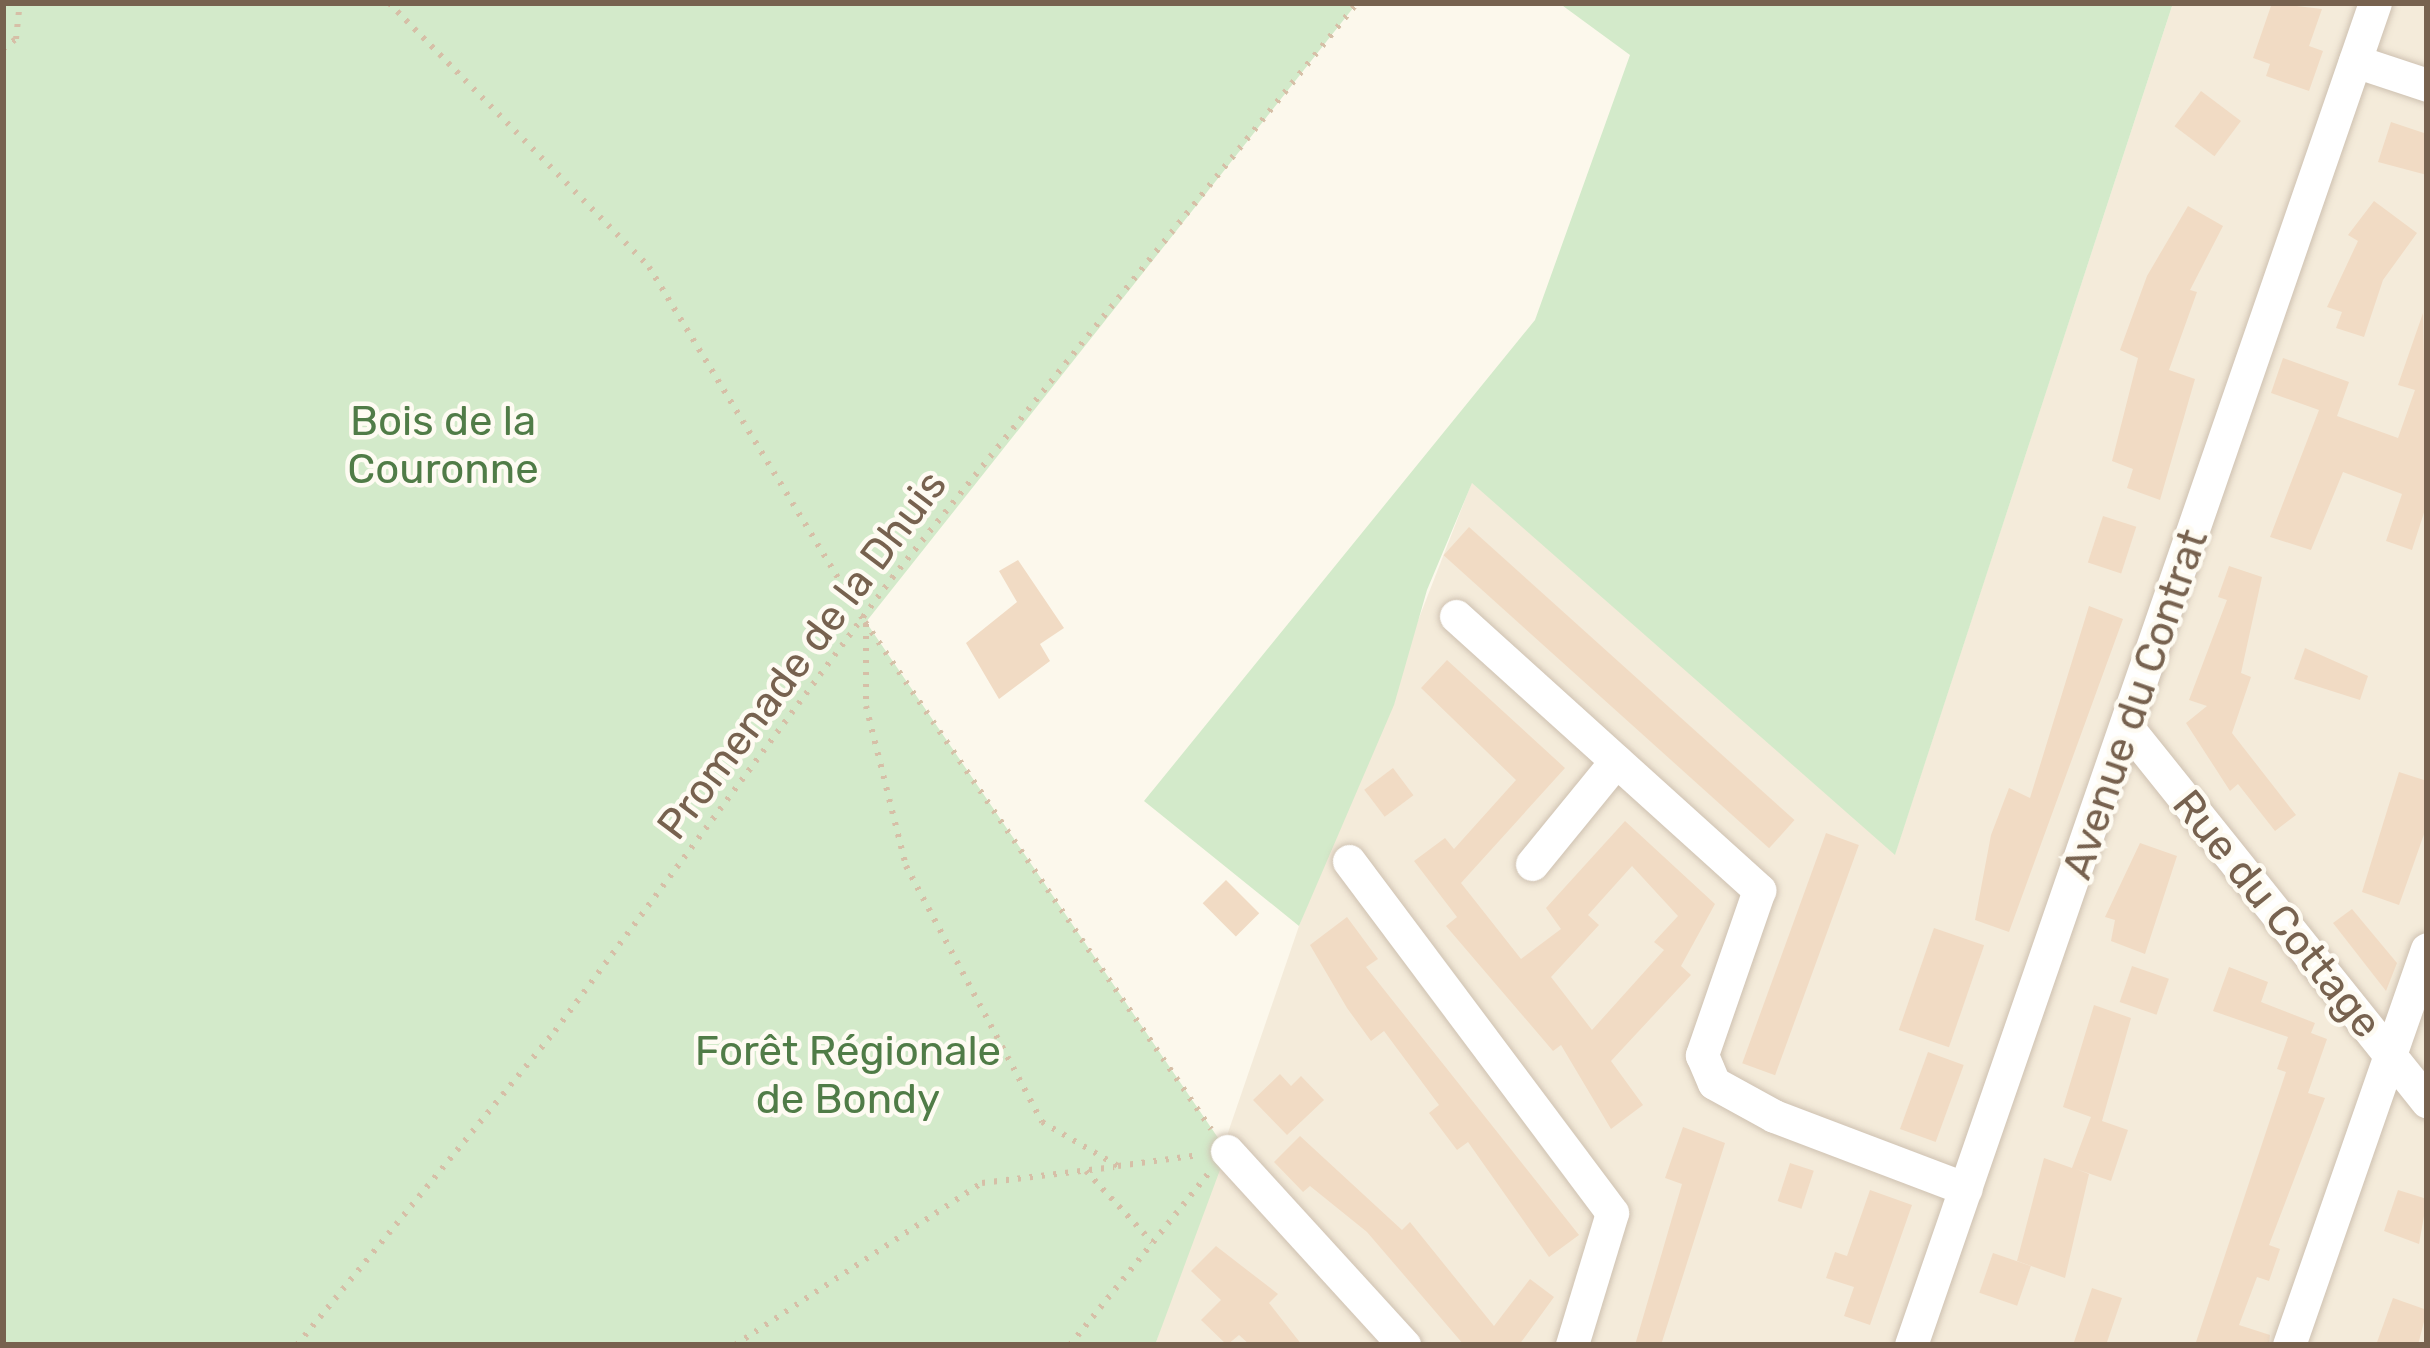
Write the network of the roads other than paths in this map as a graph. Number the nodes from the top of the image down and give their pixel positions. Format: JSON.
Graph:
{"nodes":[{"id":1,"x":2375,"y":3,"type":"edge"},
{"id":2,"x":2356,"y":62,"type":"junction"},
{"id":3,"x":2427,"y":85,"type":"edge"},
{"id":4,"x":1456,"y":616,"type":"dead end"},
{"id":5,"x":2127,"y":727,"type":"junction"},
{"id":6,"x":1616,"y":761,"type":"junction"},
{"id":7,"x":1349,"y":861,"type":"dead end"},
{"id":8,"x":1532,"y":864,"type":"dead end"},
{"id":9,"x":2427,"y":950,"type":"edge"},
{"id":10,"x":2390,"y":1055,"type":"junction"},
{"id":11,"x":2427,"y":1102,"type":"edge"},
{"id":12,"x":1226,"y":1151,"type":"road end"},
{"id":13,"x":1966,"y":1189,"type":"junction"},
{"id":14,"x":1404,"y":1345,"type":"edge"},
{"id":15,"x":1573,"y":1345,"type":"edge"},
{"id":16,"x":1911,"y":1345,"type":"edge"},
{"id":17,"x":2289,"y":1345,"type":"edge"}],
"edges":[{"from":1,"to":2,"type":"street","name":"Avenue du Contrat"},
{"from":2,"to":3,"type":"street"},
{"from":2,"to":5,"type":"street","name":"Avenue du Contrat"},
{"from":4,"to":6,"type":"street"},
{"from":5,"to":10,"type":"street","name":"Rue du Cottage"},
{"from":5,"to":13,"type":"street","name":"Avenue du Contrat"},
{"from":6,"to":8,"type":"street"},
{"from":6,"to":13,"type":"street"},
{"from":7,"to":15,"type":"street"},
{"from":9,"to":10,"type":"street"},
{"from":10,"to":11,"type":"street","name":"Rue du Cottage"},
{"from":10,"to":17,"type":"street"},
{"from":12,"to":14,"type":"street"},
{"from":13,"to":16,"type":"street","name":"Avenue du Contrat"}]}
